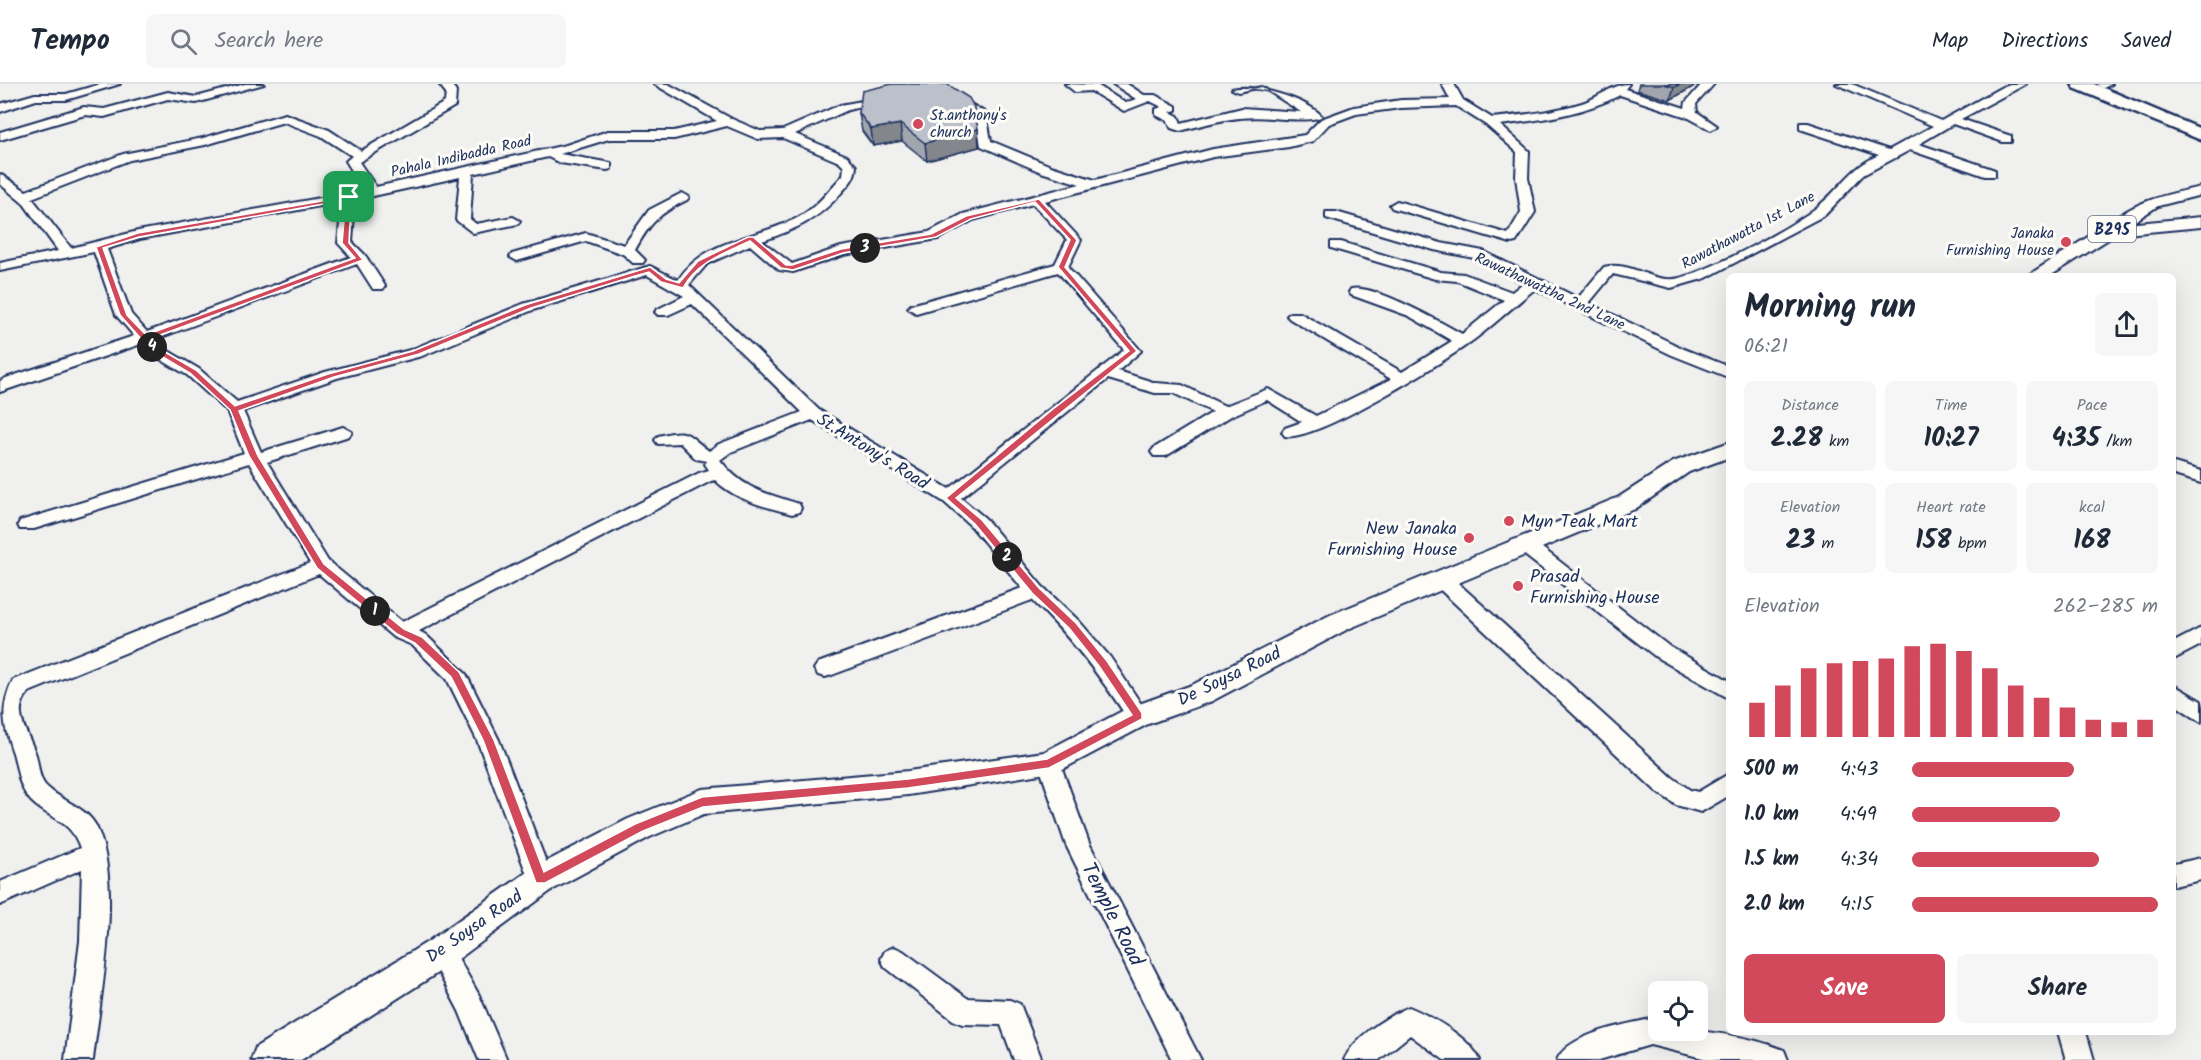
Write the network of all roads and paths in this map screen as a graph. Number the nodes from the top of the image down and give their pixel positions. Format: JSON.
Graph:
{"nodes":[{"id":1,"x":114,"y":84,"type":"edge"},
{"id":2,"x":258,"y":84,"type":"edge"},
{"id":3,"x":445,"y":84,"type":"edge"},
{"id":4,"x":660,"y":84,"type":"edge"},
{"id":5,"x":1071,"y":84,"type":"edge"},
{"id":6,"x":1119,"y":84,"type":"edge"},
{"id":7,"x":1259,"y":84,"type":"edge"},
{"id":8,"x":1265,"y":84,"type":"edge"},
{"id":9,"x":1448,"y":84,"type":"edge"},
{"id":10,"x":1708,"y":84,"type":"edge"},
{"id":11,"x":1842,"y":84,"type":"edge"},
{"id":12,"x":2020,"y":84,"type":"edge"},
{"id":13,"x":2080,"y":84,"type":"edge"},
{"id":14,"x":2103,"y":84,"type":"edge"},
{"id":15,"x":1622,"y":87,"type":"edge"},
{"id":16,"x":1238,"y":89,"type":"dead end"},
{"id":17,"x":946,"y":91,"type":"edge"},
{"id":18,"x":902,"y":94,"type":"edge"},
{"id":19,"x":1139,"y":96,"type":"dead end"},
{"id":20,"x":1458,"y":102,"type":"junction"},
{"id":21,"x":0,"y":108,"type":"edge"},
{"id":22,"x":1312,"y":114,"type":"junction"},
{"id":23,"x":1691,"y":114,"type":"junction"},
{"id":24,"x":728,"y":122,"type":"junction"},
{"id":25,"x":1325,"y":122,"type":"junction"},
{"id":26,"x":1490,"y":122,"type":"junction"},
{"id":27,"x":1946,"y":122,"type":"junction"},
{"id":28,"x":1711,"y":126,"type":"dead end"},
{"id":29,"x":1804,"y":126,"type":"dead end"},
{"id":30,"x":2201,"y":126,"type":"edge"},
{"id":31,"x":785,"y":134,"type":"junction"},
{"id":32,"x":2201,"y":135,"type":"edge"},
{"id":33,"x":0,"y":136,"type":"edge"},
{"id":34,"x":2007,"y":139,"type":"dead end"},
{"id":35,"x":1910,"y":145,"type":"junction"},
{"id":36,"x":550,"y":153,"type":"junction"},
{"id":37,"x":1889,"y":154,"type":"junction"},
{"id":38,"x":360,"y":155,"type":"junction"},
{"id":39,"x":607,"y":166,"type":"dead end"},
{"id":40,"x":467,"y":172,"type":"junction"},
{"id":41,"x":1990,"y":173,"type":"dead end"},
{"id":42,"x":4,"y":184,"type":"edge"},
{"id":43,"x":1095,"y":184,"type":"junction"},
{"id":44,"x":2201,"y":190,"type":"edge"},
{"id":45,"x":373,"y":193,"type":"junction"},
{"id":46,"x":24,"y":196,"type":"junction"},
{"id":47,"x":349,"y":197,"type":"junction"},
{"id":48,"x":682,"y":197,"type":"dead end"},
{"id":49,"x":1036,"y":200,"type":"junction"},
{"id":50,"x":1397,"y":205,"type":"dead end"},
{"id":51,"x":1331,"y":215,"type":"dead end"},
{"id":52,"x":513,"y":221,"type":"dead end"},
{"id":53,"x":2201,"y":222,"type":"edge"},
{"id":54,"x":2110,"y":230,"type":"junction"},
{"id":55,"x":750,"y":238,"type":"junction"},
{"id":56,"x":1511,"y":239,"type":"junction"},
{"id":57,"x":1336,"y":245,"type":"dead end"},
{"id":58,"x":99,"y":247,"type":"junction"},
{"id":59,"x":628,"y":251,"type":"junction"},
{"id":60,"x":68,"y":254,"type":"junction"},
{"id":61,"x":517,"y":257,"type":"dead end"},
{"id":62,"x":360,"y":258,"type":"junction"},
{"id":63,"x":1491,"y":259,"type":"junction"},
{"id":64,"x":0,"y":267,"type":"edge"},
{"id":65,"x":1061,"y":267,"type":"junction"},
{"id":66,"x":650,"y":270,"type":"junction"},
{"id":67,"x":2042,"y":273,"type":"edge"},
{"id":68,"x":1534,"y":282,"type":"junction"},
{"id":69,"x":378,"y":286,"type":"dead end"},
{"id":70,"x":687,"y":292,"type":"junction"},
{"id":71,"x":1356,"y":292,"type":"dead end"},
{"id":72,"x":1513,"y":298,"type":"junction"},
{"id":73,"x":1581,"y":304,"type":"junction"},
{"id":74,"x":916,"y":308,"type":"dead end"},
{"id":75,"x":663,"y":312,"type":"dead end"},
{"id":76,"x":1295,"y":316,"type":"dead end"},
{"id":77,"x":144,"y":338,"type":"junction"},
{"id":78,"x":1463,"y":341,"type":"junction"},
{"id":79,"x":1726,"y":371,"type":"edge"},
{"id":80,"x":1106,"y":373,"type":"junction"},
{"id":81,"x":1401,"y":378,"type":"junction"},
{"id":82,"x":0,"y":387,"type":"edge"},
{"id":83,"x":234,"y":409,"type":"junction"},
{"id":84,"x":1225,"y":412,"type":"junction"},
{"id":85,"x":813,"y":414,"type":"junction"},
{"id":86,"x":1316,"y":423,"type":"junction"},
{"id":87,"x":343,"y":432,"type":"dead end"},
{"id":88,"x":1291,"y":432,"type":"dead end"},
{"id":89,"x":663,"y":440,"type":"dead end"},
{"id":90,"x":1726,"y":450,"type":"edge"},
{"id":91,"x":1160,"y":452,"type":"dead end"},
{"id":92,"x":255,"y":458,"type":"junction"},
{"id":93,"x":715,"y":465,"type":"junction"},
{"id":94,"x":2176,"y":471,"type":"edge"},
{"id":95,"x":2201,"y":477,"type":"edge"},
{"id":96,"x":950,"y":498,"type":"junction"},
{"id":97,"x":792,"y":508,"type":"dead end"},
{"id":98,"x":27,"y":525,"type":"dead end"},
{"id":99,"x":1525,"y":545,"type":"junction"},
{"id":100,"x":321,"y":566,"type":"junction"},
{"id":101,"x":1441,"y":579,"type":"junction"},
{"id":102,"x":1035,"y":591,"type":"junction"},
{"id":103,"x":400,"y":632,"type":"junction"},
{"id":104,"x":2201,"y":636,"type":"edge"},
{"id":105,"x":2176,"y":650,"type":"edge"},
{"id":106,"x":825,"y":669,"type":"dead end"},
{"id":107,"x":1726,"y":689,"type":"edge"},
{"id":108,"x":2176,"y":694,"type":"edge"},
{"id":109,"x":2201,"y":713,"type":"edge"},
{"id":110,"x":1138,"y":716,"type":"junction"},
{"id":111,"x":1049,"y":764,"type":"junction"},
{"id":112,"x":1726,"y":785,"type":"edge"},
{"id":113,"x":93,"y":854,"type":"junction"},
{"id":114,"x":2201,"y":869,"type":"edge"},
{"id":115,"x":2176,"y":875,"type":"edge"},
{"id":116,"x":541,"y":880,"type":"junction"},
{"id":117,"x":0,"y":894,"type":"edge"},
{"id":118,"x":441,"y":952,"type":"junction"},
{"id":119,"x":894,"y":959,"type":"dead end"},
{"id":120,"x":2073,"y":1035,"type":"edge"},
{"id":121,"x":79,"y":1060,"type":"edge"},
{"id":122,"x":269,"y":1060,"type":"edge"},
{"id":123,"x":493,"y":1060,"type":"edge"},
{"id":124,"x":1028,"y":1060,"type":"edge"},
{"id":125,"x":1186,"y":1060,"type":"edge"},
{"id":126,"x":1358,"y":1060,"type":"edge"},
{"id":127,"x":1466,"y":1060,"type":"edge"},
{"id":128,"x":1570,"y":1060,"type":"edge"},
{"id":129,"x":1774,"y":1060,"type":"edge"},
{"id":130,"x":2080,"y":1060,"type":"edge"}],
"edges":[{"from":1,"to":21,"type":"street"},
{"from":2,"to":33,"type":"street"},
{"from":3,"to":38,"type":"street"},
{"from":4,"to":24,"type":"street"},
{"from":5,"to":22,"type":"street"},
{"from":6,"to":19,"type":"street"},
{"from":7,"to":16,"type":"street"},
{"from":8,"to":22,"type":"street"},
{"from":9,"to":20,"type":"street"},
{"from":10,"to":23,"type":"street"},
{"from":11,"to":27,"type":"street"},
{"from":12,"to":27,"type":"street","name":"Rawathawatta 1st Lane"},
{"from":13,"to":32,"type":"highway"},
{"from":14,"to":30,"type":"highway"},
{"from":15,"to":23,"type":"street"},
{"from":15,"to":26,"type":"street"},
{"from":17,"to":43,"type":"street"},
{"from":18,"to":31,"type":"street"},
{"from":20,"to":25,"type":"street"},
{"from":20,"to":26,"type":"street"},
{"from":22,"to":25,"type":"street"},
{"from":23,"to":28,"type":"street"},
{"from":24,"to":31,"type":"street"},
{"from":24,"to":36,"type":"street","name":"Pahala Indibadda Road"},
{"from":25,"to":43,"type":"street"},
{"from":26,"to":56,"type":"street"},
{"from":27,"to":34,"type":"street"},
{"from":27,"to":35,"type":"street","name":"Rawathawatta 1st Lane"},
{"from":29,"to":37,"type":"street"},
{"from":31,"to":55,"type":"street"},
{"from":35,"to":37,"type":"street","name":"Rawathawatta 1st Lane"},
{"from":35,"to":41,"type":"street"},
{"from":36,"to":39,"type":"street"},
{"from":36,"to":40,"type":"street","name":"Pahala Indibadda Road"},
{"from":37,"to":73,"type":"street","name":"Rawathawatta 1st Lane"},
{"from":38,"to":45,"type":"street"},
{"from":38,"to":46,"type":"street"},
{"from":40,"to":45,"type":"street","name":"Pahala Indibadda Road"},
{"from":40,"to":52,"type":"street"},
{"from":42,"to":46,"type":"street"},
{"from":43,"to":49,"type":"street"},
{"from":44,"to":54,"type":"street"},
{"from":45,"to":47,"type":"street","name":"Pahala Indibadda Road"},
{"from":46,"to":60,"type":"street"},
{"from":47,"to":58,"type":"street","name":"Pahala Indibadda Road"},
{"from":47,"to":62,"type":"street"},
{"from":48,"to":59,"type":"street"},
{"from":49,"to":55,"type":"street"},
{"from":49,"to":65,"type":"street"},
{"from":50,"to":56,"type":"street"},
{"from":51,"to":63,"type":"street","name":"Rawathawattha 2nd Lane"},
{"from":53,"to":54,"type":"main road","number":"B295"},
{"from":54,"to":67,"type":"main road","number":"B295"},
{"from":55,"to":70,"type":"street"},
{"from":56,"to":63,"type":"street"},
{"from":57,"to":72,"type":"street"},
{"from":58,"to":60,"type":"street","name":"Pahala Indibadda Road"},
{"from":58,"to":77,"type":"street"},
{"from":59,"to":61,"type":"street"},
{"from":59,"to":66,"type":"street","name":"St.Antony's Road"},
{"from":60,"to":64,"type":"street","name":"Pahala Indibadda Road"},
{"from":62,"to":69,"type":"street"},
{"from":62,"to":77,"type":"street"},
{"from":63,"to":68,"type":"street","name":"Rawathawattha 2nd Lane"},
{"from":65,"to":74,"type":"street"},
{"from":65,"to":80,"type":"street"},
{"from":66,"to":70,"type":"street","name":"St.Antony's Road"},
{"from":66,"to":83,"type":"street"},
{"from":68,"to":72,"type":"street"},
{"from":68,"to":73,"type":"street","name":"Rawathawattha 2nd Lane"},
{"from":70,"to":75,"type":"street"},
{"from":70,"to":85,"type":"street","name":"St.Antony's Road"},
{"from":71,"to":78,"type":"street"},
{"from":72,"to":78,"type":"street"},
{"from":73,"to":79,"type":"street","name":"Rawathawattha 2nd Lane"},
{"from":76,"to":81,"type":"street"},
{"from":77,"to":82,"type":"street"},
{"from":77,"to":83,"type":"street"},
{"from":78,"to":81,"type":"street"},
{"from":80,"to":84,"type":"street"},
{"from":80,"to":96,"type":"street"},
{"from":81,"to":86,"type":"street"},
{"from":83,"to":92,"type":"street"},
{"from":84,"to":86,"type":"street"},
{"from":84,"to":91,"type":"street"},
{"from":85,"to":93,"type":"street"},
{"from":85,"to":96,"type":"street","name":"St.Antony's Road"},
{"from":86,"to":88,"type":"street"},
{"from":87,"to":92,"type":"street"},
{"from":89,"to":93,"type":"street"},
{"from":90,"to":99,"type":"main road","name":"De Soysa Road"},
{"from":92,"to":98,"type":"street"},
{"from":92,"to":100,"type":"street"},
{"from":93,"to":97,"type":"street"},
{"from":93,"to":103,"type":"street"},
{"from":94,"to":95,"type":"street"},
{"from":96,"to":102,"type":"street","name":"St.Antony's Road"},
{"from":99,"to":101,"type":"main road","name":"De Soysa Road"},
{"from":99,"to":107,"type":"street"},
{"from":100,"to":103,"type":"street"},
{"from":100,"to":113,"type":"street"},
{"from":101,"to":110,"type":"main road","name":"De Soysa Road"},
{"from":101,"to":112,"type":"street"},
{"from":102,"to":106,"type":"street"},
{"from":102,"to":110,"type":"street","name":"St.Antony's Road"},
{"from":103,"to":116,"type":"street"},
{"from":104,"to":105,"type":"street"},
{"from":108,"to":109,"type":"street"},
{"from":110,"to":111,"type":"main road","name":"De Soysa Road"},
{"from":111,"to":116,"type":"main road","name":"De Soysa Road"},
{"from":111,"to":125,"type":"street","name":"Temple Road"},
{"from":113,"to":117,"type":"street"},
{"from":113,"to":121,"type":"street"},
{"from":114,"to":115,"type":"street"},
{"from":116,"to":118,"type":"main road","name":"De Soysa Road"},
{"from":118,"to":122,"type":"main road","name":"De Soysa Road"},
{"from":118,"to":123,"type":"street"},
{"from":119,"to":124,"type":"street"},
{"from":120,"to":130,"type":"street"},
{"from":126,"to":127,"type":"street"},
{"from":128,"to":129,"type":"street"}]}
